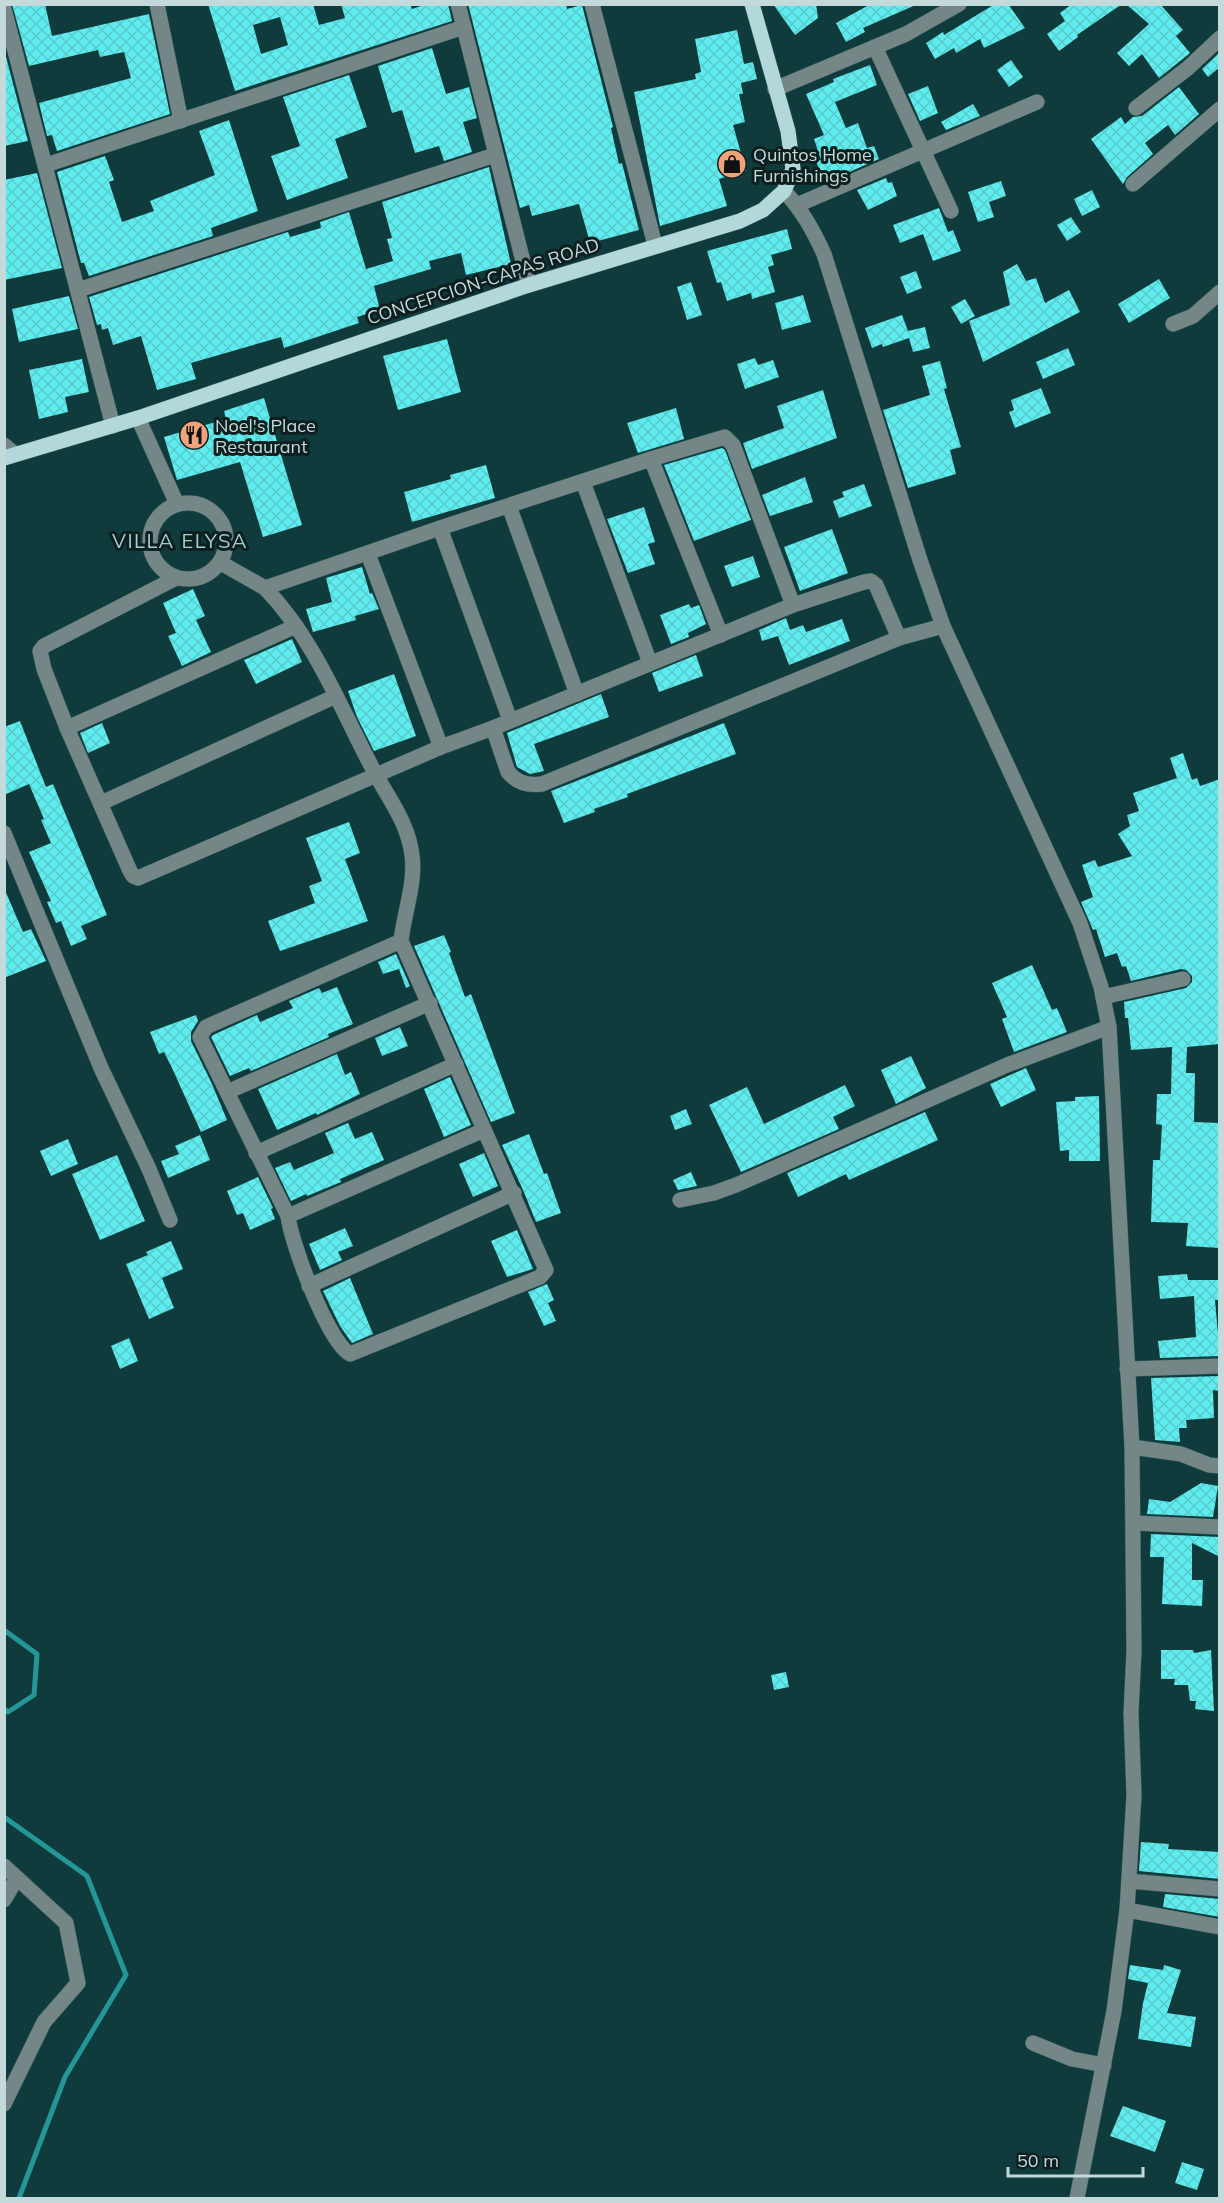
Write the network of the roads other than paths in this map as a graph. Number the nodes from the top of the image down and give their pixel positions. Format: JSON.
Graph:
{"nodes":[{"id":1,"x":157,"y":4,"type":"edge"},
{"id":2,"x":458,"y":4,"type":"edge"},
{"id":3,"x":592,"y":4,"type":"edge"},
{"id":4,"x":752,"y":4,"type":"edge"},
{"id":5,"x":959,"y":4,"type":"edge"},
{"id":6,"x":4,"y":9,"type":"edge"},
{"id":7,"x":464,"y":27,"type":"junction"},
{"id":8,"x":1220,"y":38,"type":"edge"},
{"id":9,"x":875,"y":47,"type":"junction"},
{"id":10,"x":775,"y":89,"type":"junction"},
{"id":11,"x":1037,"y":102,"type":"dead end"},
{"id":12,"x":1136,"y":108,"type":"dead end"},
{"id":13,"x":1220,"y":110,"type":"edge"},
{"id":14,"x":181,"y":121,"type":"junction"},
{"id":15,"x":923,"y":151,"type":"junction"},
{"id":16,"x":495,"y":155,"type":"junction"},
{"id":17,"x":46,"y":165,"type":"junction"},
{"id":18,"x":1133,"y":184,"type":"dead end"},
{"id":19,"x":784,"y":191,"type":"junction"},
{"id":20,"x":797,"y":205,"type":"junction"},
{"id":21,"x":951,"y":211,"type":"dead end"},
{"id":22,"x":655,"y":245,"type":"junction"},
{"id":23,"x":529,"y":285,"type":"junction"},
{"id":24,"x":78,"y":290,"type":"junction"},
{"id":25,"x":1220,"y":292,"type":"edge"},
{"id":26,"x":1173,"y":324,"type":"dead end"},
{"id":27,"x":138,"y":418,"type":"junction"},
{"id":28,"x":113,"y":426,"type":"junction"},
{"id":29,"x":8,"y":452,"type":"edge"},
{"id":30,"x":651,"y":459,"type":"junction"},
{"id":31,"x":583,"y":482,"type":"junction"},
{"id":32,"x":177,"y":504,"type":"junction"},
{"id":33,"x":509,"y":506,"type":"junction"},
{"id":34,"x":440,"y":528,"type":"junction"},
{"id":35,"x":368,"y":554,"type":"junction"},
{"id":36,"x":221,"y":563,"type":"junction"},
{"id":37,"x":176,"y":578,"type":"junction"},
{"id":38,"x":266,"y":588,"type":"junction"},
{"id":39,"x":793,"y":606,"type":"junction"},
{"id":40,"x":296,"y":626,"type":"junction"},
{"id":41,"x":943,"y":626,"type":"junction"},
{"id":42,"x":721,"y":635,"type":"junction"},
{"id":43,"x":900,"y":638,"type":"junction"},
{"id":44,"x":650,"y":663,"type":"junction"},
{"id":45,"x":577,"y":694,"type":"junction"},
{"id":46,"x":336,"y":696,"type":"junction"},
{"id":47,"x":510,"y":720,"type":"junction"},
{"id":48,"x":68,"y":728,"type":"junction"},
{"id":49,"x":493,"y":728,"type":"junction"},
{"id":50,"x":441,"y":747,"type":"junction"},
{"id":51,"x":376,"y":775,"type":"junction"},
{"id":52,"x":101,"y":803,"type":"junction"},
{"id":53,"x":4,"y":833,"type":"edge"},
{"id":54,"x":402,"y":941,"type":"junction"},
{"id":55,"x":1183,"y":979,"type":"dead end"},
{"id":56,"x":1103,"y":997,"type":"junction"},
{"id":57,"x":430,"y":1003,"type":"junction"},
{"id":58,"x":1109,"y":1027,"type":"junction"},
{"id":59,"x":456,"y":1064,"type":"junction"},
{"id":60,"x":226,"y":1092,"type":"junction"},
{"id":61,"x":484,"y":1130,"type":"junction"},
{"id":62,"x":256,"y":1153,"type":"junction"},
{"id":63,"x":514,"y":1193,"type":"junction"},
{"id":64,"x":680,"y":1200,"type":"dead end"},
{"id":65,"x":288,"y":1216,"type":"junction"},
{"id":66,"x":170,"y":1220,"type":"dead end"},
{"id":67,"x":309,"y":1286,"type":"junction"},
{"id":68,"x":1220,"y":1366,"type":"edge"},
{"id":69,"x":1127,"y":1369,"type":"junction"},
{"id":70,"x":1132,"y":1447,"type":"junction"},
{"id":71,"x":1220,"y":1466,"type":"edge"},
{"id":72,"x":1134,"y":1523,"type":"junction"},
{"id":73,"x":1220,"y":1527,"type":"edge"},
{"id":74,"x":4,"y":1866,"type":"edge"},
{"id":75,"x":17,"y":1878,"type":"junction"},
{"id":76,"x":1129,"y":1881,"type":"junction"},
{"id":77,"x":1220,"y":1889,"type":"edge"},
{"id":78,"x":4,"y":1900,"type":"edge"},
{"id":79,"x":1127,"y":1910,"type":"junction"},
{"id":80,"x":1220,"y":1928,"type":"edge"},
{"id":81,"x":1033,"y":2043,"type":"dead end"},
{"id":82,"x":1104,"y":2065,"type":"junction"},
{"id":83,"x":4,"y":2104,"type":"edge"},
{"id":84,"x":1077,"y":2199,"type":"edge"}],
"edges":[{"from":1,"to":14,"type":"street"},
{"from":2,"to":7,"type":"street"},
{"from":3,"to":22,"type":"street"},
{"from":4,"to":10,"type":"main road"},
{"from":5,"to":9,"type":"street"},
{"from":6,"to":17,"type":"street"},
{"from":7,"to":14,"type":"street"},
{"from":7,"to":16,"type":"street"},
{"from":8,"to":12,"type":"street"},
{"from":9,"to":10,"type":"street"},
{"from":9,"to":15,"type":"street"},
{"from":10,"to":19,"type":"main road"},
{"from":11,"to":15,"type":"street"},
{"from":13,"to":18,"type":"street"},
{"from":14,"to":17,"type":"street"},
{"from":15,"to":20,"type":"street"},
{"from":15,"to":21,"type":"street"},
{"from":16,"to":23,"type":"street"},
{"from":16,"to":24,"type":"street"},
{"from":17,"to":24,"type":"street"},
{"from":19,"to":20,"type":"street"},
{"from":19,"to":22,"type":"main road","name":"CONCEPCION-CAPAS ROAD"},
{"from":20,"to":41,"type":"street"},
{"from":22,"to":23,"type":"main road","name":"CONCEPCION-CAPAS ROAD"},
{"from":23,"to":27,"type":"main road","name":"CONCEPCION-CAPAS ROAD"},
{"from":24,"to":28,"type":"street"},
{"from":25,"to":26,"type":"street"},
{"from":27,"to":28,"type":"main road","name":"CONCEPCION-CAPAS ROAD"},
{"from":27,"to":32,"type":"street"},
{"from":28,"to":29,"type":"main road","name":"CONCEPCION-CAPAS ROAD"},
{"from":30,"to":31,"type":"street"},
{"from":30,"to":39,"type":"street"},
{"from":30,"to":42,"type":"street"},
{"from":31,"to":33,"type":"street"},
{"from":31,"to":44,"type":"street"},
{"from":32,"to":36,"type":"street"},
{"from":32,"to":37,"type":"street"},
{"from":33,"to":34,"type":"street"},
{"from":33,"to":45,"type":"street"},
{"from":34,"to":35,"type":"street"},
{"from":34,"to":47,"type":"street"},
{"from":35,"to":38,"type":"street"},
{"from":35,"to":50,"type":"street"},
{"from":36,"to":37,"type":"street"},
{"from":36,"to":38,"type":"street"},
{"from":37,"to":48,"type":"street"},
{"from":38,"to":40,"type":"street"},
{"from":39,"to":42,"type":"street"},
{"from":39,"to":43,"type":"street"},
{"from":40,"to":46,"type":"street"},
{"from":40,"to":48,"type":"street"},
{"from":41,"to":43,"type":"street"},
{"from":41,"to":56,"type":"street"},
{"from":42,"to":44,"type":"street"},
{"from":43,"to":49,"type":"street"},
{"from":44,"to":45,"type":"street"},
{"from":45,"to":47,"type":"street"},
{"from":46,"to":51,"type":"street"},
{"from":46,"to":52,"type":"street"},
{"from":47,"to":49,"type":"street"},
{"from":48,"to":52,"type":"street"},
{"from":49,"to":50,"type":"street"},
{"from":50,"to":51,"type":"street"},
{"from":51,"to":52,"type":"street"},
{"from":51,"to":54,"type":"street"},
{"from":53,"to":66,"type":"street"},
{"from":54,"to":57,"type":"street"},
{"from":54,"to":60,"type":"street"},
{"from":55,"to":56,"type":"street"},
{"from":56,"to":58,"type":"street"},
{"from":57,"to":59,"type":"street"},
{"from":57,"to":60,"type":"street"},
{"from":58,"to":64,"type":"street"},
{"from":58,"to":69,"type":"street"},
{"from":59,"to":61,"type":"street"},
{"from":59,"to":62,"type":"street"},
{"from":60,"to":62,"type":"street"},
{"from":61,"to":63,"type":"street"},
{"from":61,"to":65,"type":"street"},
{"from":62,"to":65,"type":"street"},
{"from":63,"to":67,"type":"street"},
{"from":63,"to":67,"type":"street"},
{"from":65,"to":67,"type":"street"},
{"from":68,"to":69,"type":"street"},
{"from":69,"to":70,"type":"street"},
{"from":70,"to":71,"type":"street"},
{"from":70,"to":72,"type":"street"},
{"from":72,"to":73,"type":"street"},
{"from":72,"to":76,"type":"street"},
{"from":74,"to":75,"type":"street"},
{"from":75,"to":78,"type":"street"},
{"from":75,"to":83,"type":"street"},
{"from":76,"to":77,"type":"street"},
{"from":76,"to":79,"type":"street"},
{"from":79,"to":80,"type":"street"},
{"from":79,"to":82,"type":"street"},
{"from":81,"to":82,"type":"street"},
{"from":82,"to":84,"type":"street"}]}
